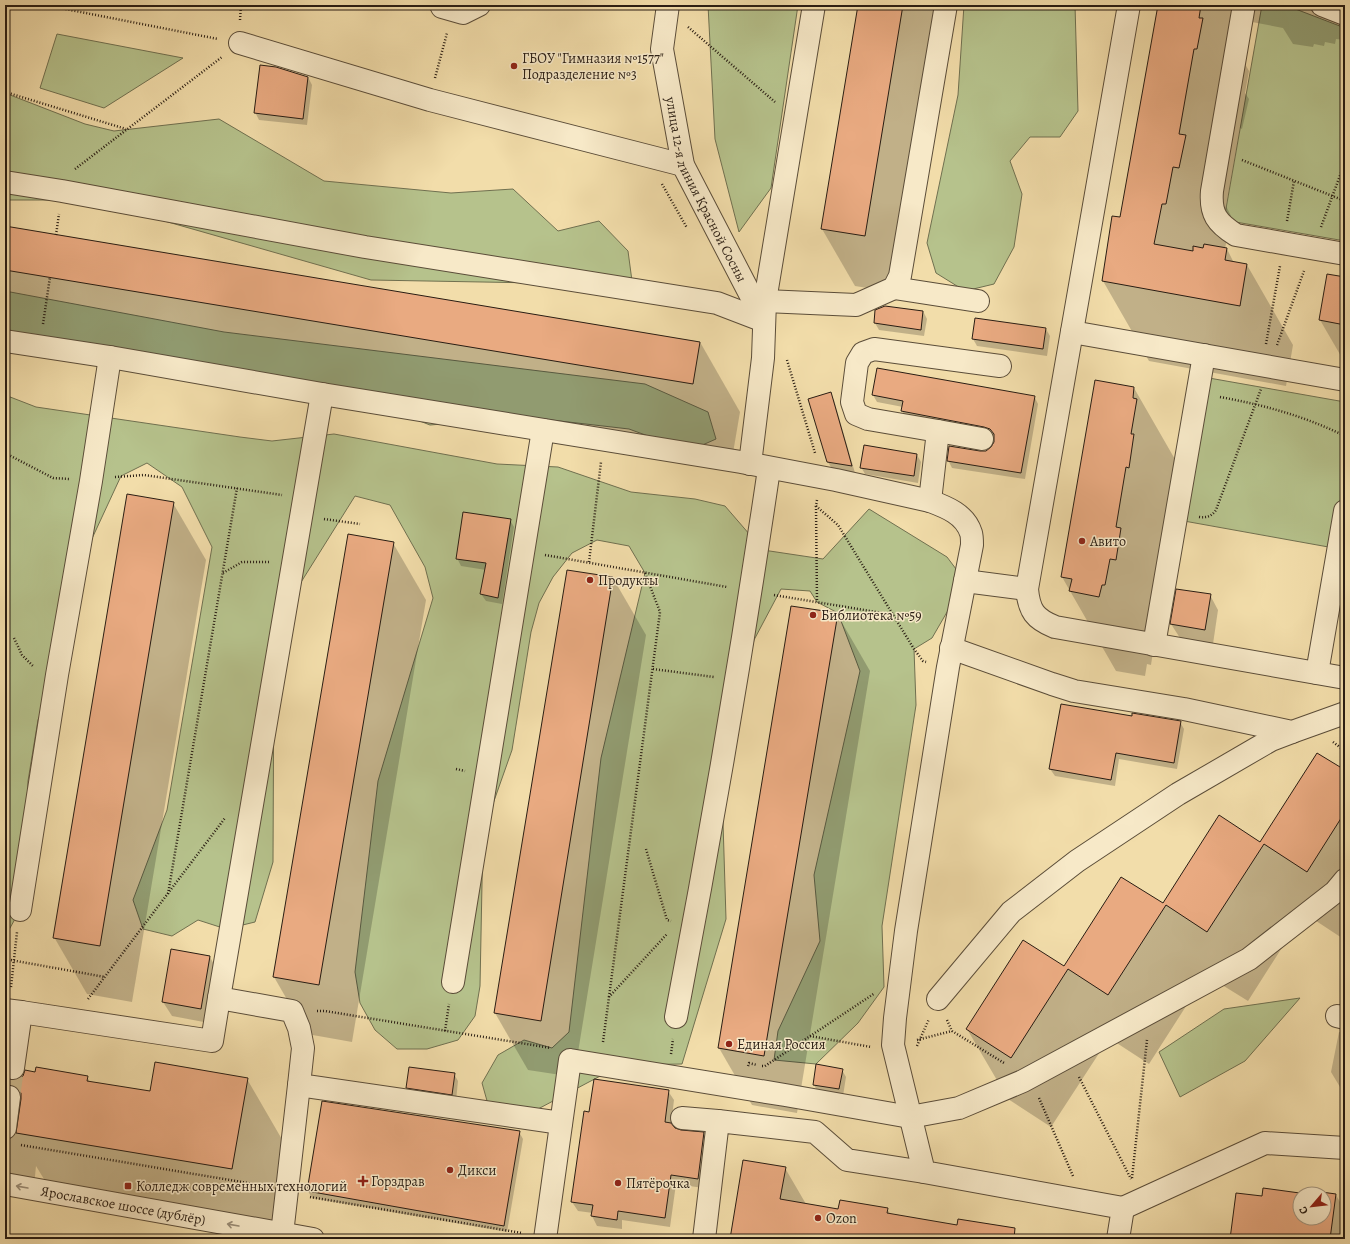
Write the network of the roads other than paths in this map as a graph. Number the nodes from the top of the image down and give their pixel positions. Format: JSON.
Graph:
{"nodes":[{"id":1,"x":479,"y":5,"type":"edge"},
{"id":2,"x":814,"y":5,"type":"edge"},
{"id":3,"x":946,"y":5,"type":"edge"},
{"id":4,"x":1129,"y":5,"type":"edge"},
{"id":5,"x":1244,"y":5,"type":"edge"},
{"id":6,"x":1322,"y":5,"type":"edge"},
{"id":7,"x":668,"y":7,"type":"edge"},
{"id":8,"x":447,"y":8,"type":"edge"},
{"id":9,"x":1345,"y":14,"type":"edge"},
{"id":10,"x":240,"y":43,"type":"road end"},
{"id":11,"x":683,"y":165,"type":"junction"},
{"id":12,"x":5,"y":182,"type":"edge"},
{"id":13,"x":1345,"y":254,"type":"edge"},
{"id":14,"x":894,"y":288,"type":"junction"},
{"id":15,"x":978,"y":301,"type":"dead end"},
{"id":16,"x":765,"y":311,"type":"junction"},
{"id":17,"x":1072,"y":332,"type":"junction"},
{"id":18,"x":5,"y":341,"type":"edge"},
{"id":19,"x":1204,"y":355,"type":"junction"},
{"id":20,"x":110,"y":357,"type":"junction"},
{"id":21,"x":1000,"y":366,"type":"dead end"},
{"id":22,"x":1345,"y":380,"type":"edge"},
{"id":23,"x":322,"y":394,"type":"junction"},
{"id":24,"x":543,"y":430,"type":"junction"},
{"id":25,"x":938,"y":431,"type":"junction"},
{"id":26,"x":982,"y":439,"type":"dead end"},
{"id":27,"x":759,"y":466,"type":"junction"},
{"id":28,"x":930,"y":501,"type":"junction"},
{"id":29,"x":1345,"y":511,"type":"edge"},
{"id":30,"x":965,"y":581,"type":"junction"},
{"id":31,"x":1027,"y":589,"type":"junction"},
{"id":32,"x":1154,"y":645,"type":"junction"},
{"id":33,"x":949,"y":657,"type":"junction"},
{"id":34,"x":1317,"y":673,"type":"junction"},
{"id":35,"x":1345,"y":678,"type":"edge"},
{"id":36,"x":1345,"y":713,"type":"edge"},
{"id":37,"x":1292,"y":732,"type":"junction"},
{"id":38,"x":1345,"y":880,"type":"edge"},
{"id":39,"x":20,"y":910,"type":"road end"},
{"id":40,"x":453,"y":982,"type":"dead end"},
{"id":41,"x":219,"y":998,"type":"junction"},
{"id":42,"x":938,"y":999,"type":"road end"},
{"id":43,"x":11,"y":1011,"type":"edge"},
{"id":44,"x":676,"y":1017,"type":"road end"},
{"id":45,"x":13,"y":1068,"type":"tunnel mouth"},
{"id":46,"x":299,"y":1085,"type":"junction"},
{"id":47,"x":9,"y":1097,"type":"dead end"},
{"id":48,"x":910,"y":1117,"type":"junction"},
{"id":49,"x":682,"y":1118,"type":"dead end"},
{"id":50,"x":718,"y":1121,"type":"junction"},
{"id":51,"x":561,"y":1123,"type":"junction"},
{"id":52,"x":5,"y":1128,"type":"edge"},
{"id":53,"x":1345,"y":1148,"type":"edge"},
{"id":54,"x":924,"y":1172,"type":"junction"},
{"id":55,"x":5,"y":1184,"type":"edge"},
{"id":56,"x":1123,"y":1208,"type":"junction"},
{"id":57,"x":282,"y":1234,"type":"junction"},
{"id":58,"x":313,"y":1239,"type":"edge"},
{"id":59,"x":545,"y":1239,"type":"edge"},
{"id":60,"x":704,"y":1239,"type":"edge"},
{"id":61,"x":1118,"y":1239,"type":"edge"}],
"edges":[{"from":1,"to":8,"type":"street"},
{"from":2,"to":16,"type":"street"},
{"from":3,"to":14,"type":"street"},
{"from":4,"to":17,"type":"street"},
{"from":5,"to":13,"type":"street"},
{"from":6,"to":9,"type":"street"},
{"from":7,"to":11,"type":"street","name":"улица 12-я линия Красной Сосны"},
{"from":10,"to":11,"type":"street"},
{"from":11,"to":16,"type":"street","name":"улица 12-я линия Красной Сосны"},
{"from":12,"to":16,"type":"street"},
{"from":14,"to":15,"type":"street"},
{"from":14,"to":16,"type":"street"},
{"from":16,"to":27,"type":"street"},
{"from":17,"to":19,"type":"street"},
{"from":17,"to":31,"type":"street"},
{"from":18,"to":20,"type":"street"},
{"from":19,"to":22,"type":"street"},
{"from":19,"to":32,"type":"street"},
{"from":20,"to":23,"type":"street"},
{"from":20,"to":39,"type":"street"},
{"from":21,"to":25,"type":"street"},
{"from":23,"to":24,"type":"street"},
{"from":23,"to":41,"type":"street"},
{"from":24,"to":27,"type":"street"},
{"from":24,"to":40,"type":"street"},
{"from":25,"to":26,"type":"street"},
{"from":25,"to":28,"type":"street"},
{"from":27,"to":28,"type":"street"},
{"from":27,"to":44,"type":"street"},
{"from":28,"to":30,"type":"street"},
{"from":29,"to":34,"type":"street"},
{"from":30,"to":31,"type":"street"},
{"from":30,"to":33,"type":"street"},
{"from":31,"to":32,"type":"street"},
{"from":32,"to":34,"type":"street"},
{"from":33,"to":37,"type":"street"},
{"from":33,"to":48,"type":"street"},
{"from":34,"to":35,"type":"street"},
{"from":36,"to":37,"type":"street"},
{"from":37,"to":42,"type":"street"},
{"from":38,"to":48,"type":"street"},
{"from":41,"to":43,"type":"street"},
{"from":41,"to":46,"type":"street"},
{"from":43,"to":45,"type":"street"},
{"from":46,"to":51,"type":"street"},
{"from":46,"to":57,"type":"street"},
{"from":47,"to":52,"type":"street"},
{"from":48,"to":51,"type":"street"},
{"from":48,"to":54,"type":"street"},
{"from":49,"to":50,"type":"street"},
{"from":50,"to":54,"type":"street"},
{"from":50,"to":60,"type":"street"},
{"from":51,"to":59,"type":"street"},
{"from":53,"to":56,"type":"street"},
{"from":54,"to":56,"type":"street"},
{"from":57,"to":55,"type":"street","name":"Ярославское шоссе (дублёр)","one_way":true},
{"from":56,"to":61,"type":"street"},
{"from":57,"to":58,"type":"street","name":"Ярославское шоссе (дублёр)"}]}
